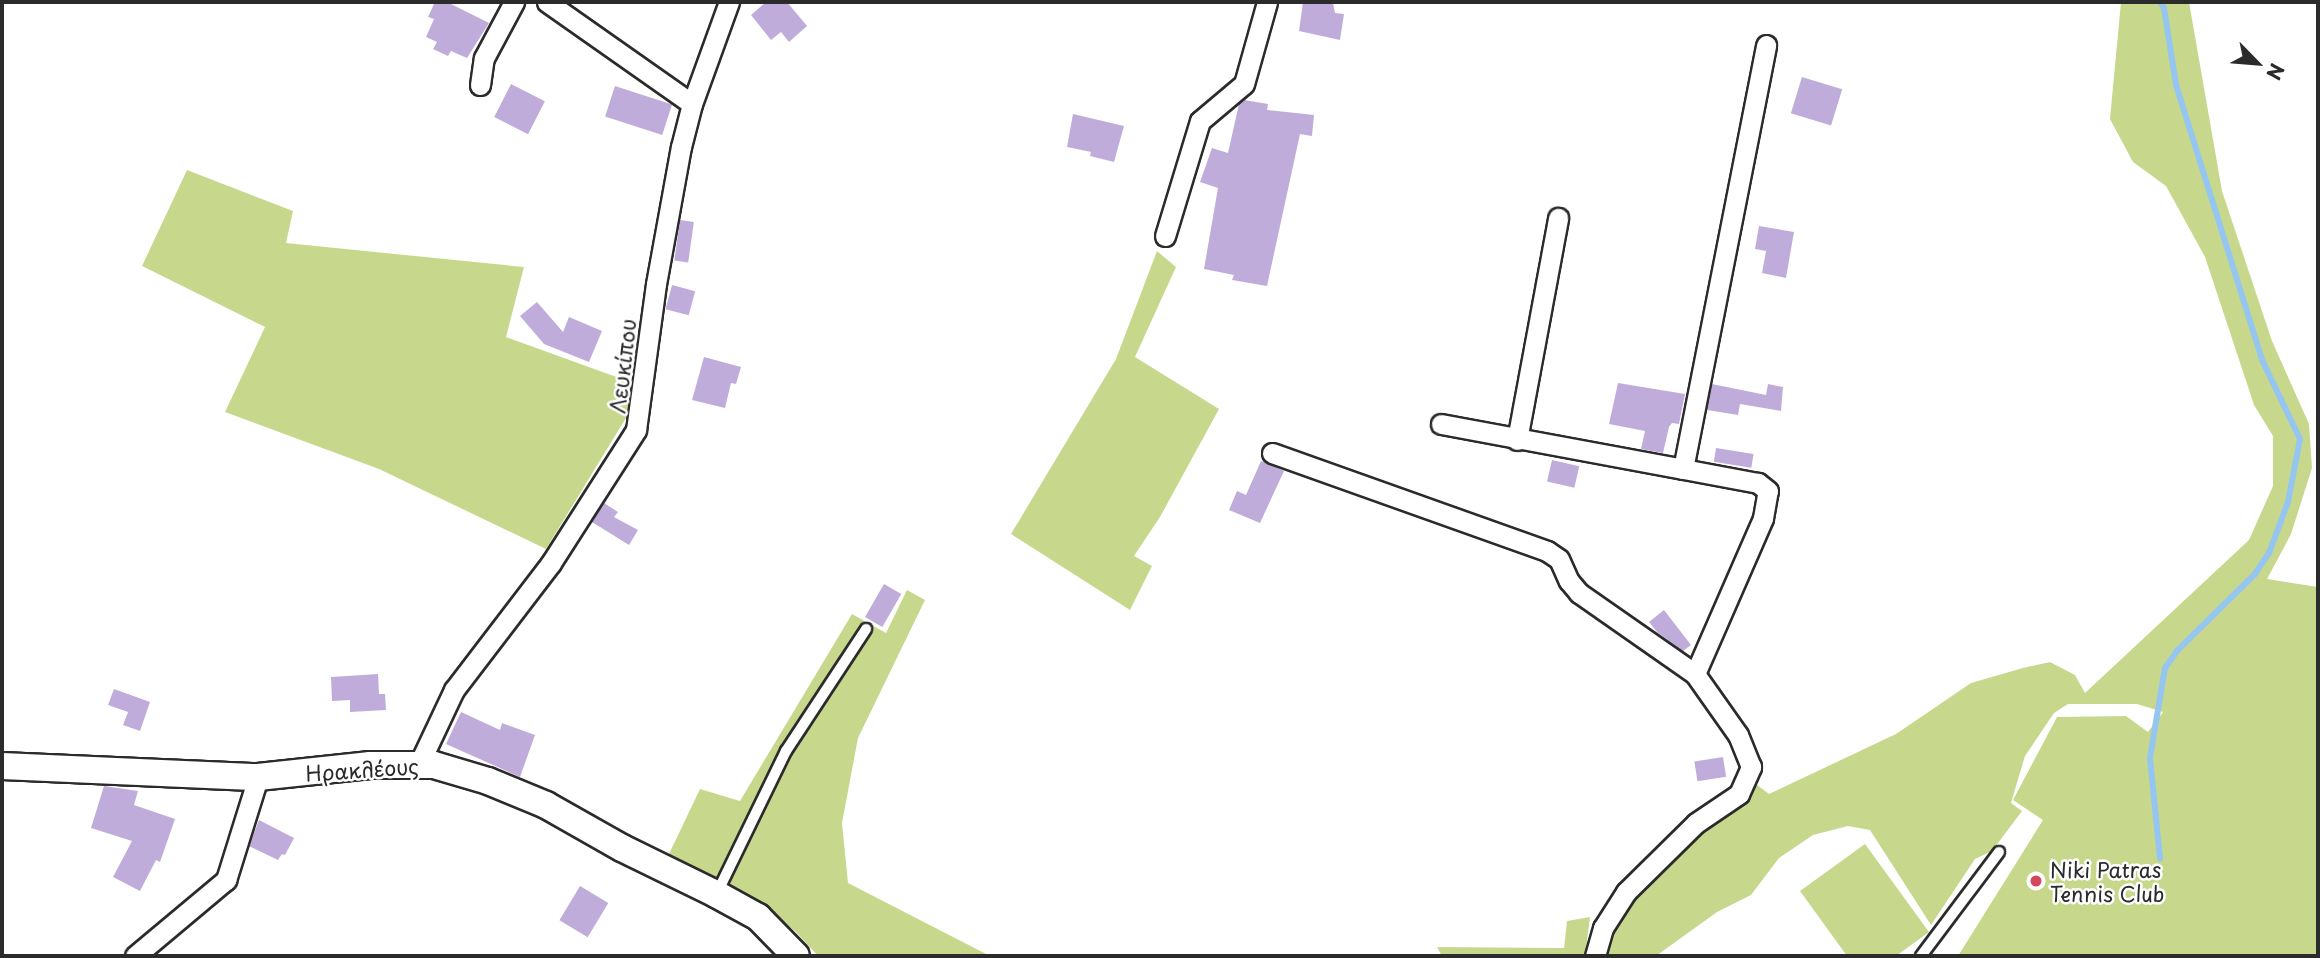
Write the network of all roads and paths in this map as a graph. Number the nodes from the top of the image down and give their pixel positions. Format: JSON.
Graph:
{"nodes":[{"id":1,"x":514,"y":2,"type":"edge"},
{"id":2,"x":547,"y":2,"type":"edge"},
{"id":3,"x":729,"y":2,"type":"edge"},
{"id":4,"x":1268,"y":2,"type":"edge"},
{"id":5,"x":1766,"y":45,"type":"dead end"},
{"id":6,"x":480,"y":85,"type":"dead end"},
{"id":7,"x":692,"y":104,"type":"junction"},
{"id":8,"x":1558,"y":218,"type":"dead end"},
{"id":9,"x":1165,"y":236,"type":"dead end"},
{"id":10,"x":1441,"y":424,"type":"dead end"},
{"id":11,"x":1517,"y":440,"type":"junction"},
{"id":12,"x":1272,"y":453,"type":"dead end"},
{"id":13,"x":1683,"y":469,"type":"junction"},
{"id":14,"x":866,"y":629,"type":"dead end"},
{"id":15,"x":1695,"y":674,"type":"junction"},
{"id":16,"x":419,"y":764,"type":"junction"},
{"id":17,"x":2,"y":766,"type":"edge"},
{"id":18,"x":258,"y":777,"type":"junction"},
{"id":19,"x":1999,"y":852,"type":"dead end"},
{"id":20,"x":716,"y":894,"type":"junction"},
{"id":21,"x":135,"y":956,"type":"edge"},
{"id":22,"x":796,"y":956,"type":"edge"},
{"id":23,"x":1595,"y":956,"type":"edge"},
{"id":24,"x":1921,"y":956,"type":"edge"}],
"edges":[{"from":1,"to":6,"type":"street"},
{"from":2,"to":7,"type":"street"},
{"from":3,"to":7,"type":"street","name":"Λευκίπου"},
{"from":4,"to":9,"type":"street"},
{"from":5,"to":13,"type":"street"},
{"from":7,"to":16,"type":"street","name":"Λευκίπου"},
{"from":8,"to":11,"type":"street"},
{"from":10,"to":11,"type":"street"},
{"from":11,"to":13,"type":"street"},
{"from":12,"to":15,"type":"street"},
{"from":13,"to":15,"type":"street"},
{"from":14,"to":20,"type":"lane"},
{"from":15,"to":23,"type":"street"},
{"from":16,"to":18,"type":"street","name":"Ηρακλέους"},
{"from":16,"to":20,"type":"street","name":"Ηρακλέους"},
{"from":17,"to":18,"type":"street","name":"Ηρακλέους"},
{"from":18,"to":21,"type":"street"},
{"from":19,"to":24,"type":"lane"},
{"from":20,"to":22,"type":"street","name":"Ηρακλέους"}]}
